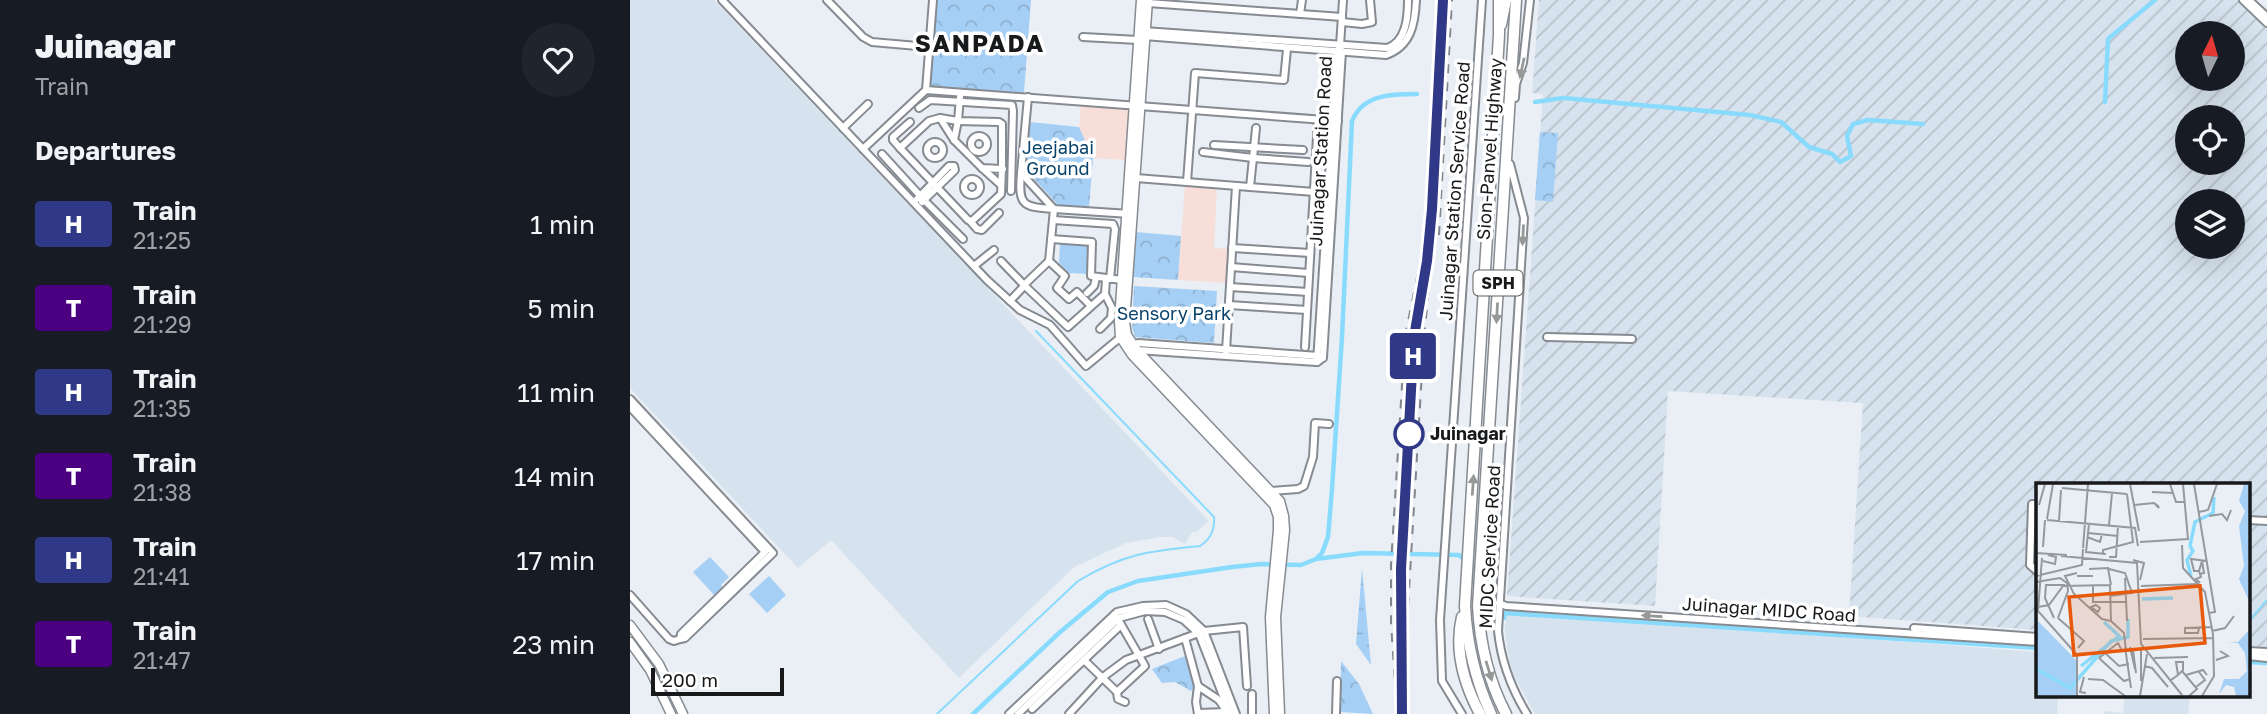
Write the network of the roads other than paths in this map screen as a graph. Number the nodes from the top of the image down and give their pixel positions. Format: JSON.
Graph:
{"nodes":[{"id":1,"x":827,"y":0,"type":"edge"},
{"id":2,"x":933,"y":0,"type":"edge"},
{"id":3,"x":1227,"y":0,"type":"edge"},
{"id":4,"x":1302,"y":0,"type":"edge"},
{"id":5,"x":1343,"y":0,"type":"edge"},
{"id":6,"x":1370,"y":0,"type":"edge"},
{"id":7,"x":1408,"y":0,"type":"edge"},
{"id":8,"x":1416,"y":0,"type":"edge"},
{"id":9,"x":1482,"y":0,"type":"edge"},
{"id":10,"x":1499,"y":0,"type":"edge"},
{"id":11,"x":1507,"y":0,"type":"edge"},
{"id":12,"x":1516,"y":0,"type":"edge"},
{"id":13,"x":1530,"y":0,"type":"edge"},
{"id":14,"x":2243,"y":0,"type":"edge"},
{"id":15,"x":2249,"y":0,"type":"edge"},
{"id":16,"x":725,"y":1,"type":"edge"},
{"id":17,"x":1146,"y":1,"type":"edge"},
{"id":18,"x":1168,"y":2,"type":"edge"},
{"id":19,"x":1197,"y":3,"type":"edge"},
{"id":20,"x":1227,"y":9,"type":"junction"},
{"id":21,"x":1300,"y":14,"type":"junction"},
{"id":22,"x":2267,"y":17,"type":"edge"},
{"id":23,"x":1342,"y":20,"type":"junction"},
{"id":24,"x":2267,"y":23,"type":"edge"},
{"id":25,"x":1142,"y":35,"type":"junction"},
{"id":26,"x":1499,"y":35,"type":"junction"},
{"id":27,"x":1083,"y":37,"type":"dead end"},
{"id":28,"x":1196,"y":38,"type":"junction"},
{"id":29,"x":929,"y":47,"type":"junction"},
{"id":30,"x":1287,"y":49,"type":"junction"},
{"id":31,"x":1340,"y":51,"type":"junction"},
{"id":32,"x":926,"y":90,"type":"junction"},
{"id":33,"x":960,"y":92,"type":"junction"},
{"id":34,"x":1028,"y":97,"type":"junction"},
{"id":35,"x":959,"y":101,"type":"junction"},
{"id":36,"x":868,"y":103,"type":"dead end"},
{"id":37,"x":1137,"y":105,"type":"junction"},
{"id":38,"x":919,"y":108,"type":"dead end"},
{"id":39,"x":1193,"y":109,"type":"junction"},
{"id":40,"x":940,"y":118,"type":"junction"},
{"id":41,"x":1318,"y":119,"type":"junction"},
{"id":42,"x":1335,"y":120,"type":"junction"},
{"id":43,"x":910,"y":121,"type":"dead end"},
{"id":44,"x":958,"y":121,"type":"junction"},
{"id":45,"x":843,"y":128,"type":"junction"},
{"id":46,"x":1256,"y":128,"type":"dead end"},
{"id":47,"x":958,"y":144,"type":"junction"},
{"id":48,"x":972,"y":145,"type":"junction"},
{"id":49,"x":1214,"y":145,"type":"dead end"},
{"id":50,"x":900,"y":148,"type":"junction"},
{"id":51,"x":944,"y":148,"type":"dead end"},
{"id":52,"x":863,"y":149,"type":"junction"},
{"id":53,"x":1253,"y":149,"type":"junction"},
{"id":54,"x":1303,"y":150,"type":"dead end"},
{"id":55,"x":978,"y":151,"type":"junction"},
{"id":56,"x":1203,"y":152,"type":"dead end"},
{"id":57,"x":882,"y":154,"type":"dead end"},
{"id":58,"x":1253,"y":158,"type":"junction"},
{"id":59,"x":975,"y":161,"type":"junction"},
{"id":60,"x":1308,"y":162,"type":"dead end"},
{"id":61,"x":982,"y":168,"type":"junction"},
{"id":62,"x":1507,"y":168,"type":"junction"},
{"id":63,"x":1002,"y":169,"type":"junction"},
{"id":64,"x":1012,"y":169,"type":"junction"},
{"id":65,"x":1021,"y":171,"type":"junction"},
{"id":66,"x":972,"y":178,"type":"dead end"},
{"id":67,"x":1136,"y":178,"type":"junction"},
{"id":68,"x":1187,"y":182,"type":"junction"},
{"id":69,"x":936,"y":185,"type":"junction"},
{"id":70,"x":1001,"y":185,"type":"junction"},
{"id":71,"x":1237,"y":186,"type":"junction"},
{"id":72,"x":1250,"y":187,"type":"junction"},
{"id":73,"x":1011,"y":191,"type":"dead end"},
{"id":74,"x":1314,"y":192,"type":"junction"},
{"id":75,"x":922,"y":198,"type":"junction"},
{"id":76,"x":915,"y":204,"type":"junction"},
{"id":77,"x":1054,"y":209,"type":"junction"},
{"id":78,"x":999,"y":214,"type":"dead end"},
{"id":79,"x":1130,"y":214,"type":"junction"},
{"id":80,"x":1053,"y":220,"type":"junction"},
{"id":81,"x":970,"y":221,"type":"junction"},
{"id":82,"x":963,"y":239,"type":"dead end"},
{"id":83,"x":1051,"y":239,"type":"junction"},
{"id":84,"x":1232,"y":248,"type":"junction"},
{"id":85,"x":994,"y":250,"type":"dead end"},
{"id":86,"x":1310,"y":253,"type":"junction"},
{"id":87,"x":1001,"y":261,"type":"dead end"},
{"id":88,"x":1049,"y":261,"type":"junction"},
{"id":89,"x":974,"y":266,"type":"junction"},
{"id":90,"x":1231,"y":267,"type":"junction"},
{"id":91,"x":1309,"y":273,"type":"junction"},
{"id":92,"x":1096,"y":278,"type":"junction"},
{"id":93,"x":1121,"y":284,"type":"junction"},
{"id":94,"x":1025,"y":285,"type":"junction"},
{"id":95,"x":1107,"y":285,"type":"junction"},
{"id":96,"x":1230,"y":287,"type":"junction"},
{"id":97,"x":1308,"y":292,"type":"junction"},
{"id":98,"x":1087,"y":293,"type":"dead end"},
{"id":99,"x":1010,"y":301,"type":"junction"},
{"id":100,"x":1229,"y":305,"type":"junction"},
{"id":101,"x":1091,"y":306,"type":"junction"},
{"id":102,"x":1307,"y":310,"type":"junction"},
{"id":103,"x":1100,"y":329,"type":"dead end"},
{"id":104,"x":1123,"y":336,"type":"junction"},
{"id":105,"x":1547,"y":337,"type":"dead end"},
{"id":106,"x":1632,"y":339,"type":"dead end"},
{"id":107,"x":1133,"y":347,"type":"junction"},
{"id":108,"x":1305,"y":347,"type":"dead end"},
{"id":109,"x":1226,"y":352,"type":"junction"},
{"id":110,"x":630,"y":399,"type":"edge"},
{"id":111,"x":630,"y":407,"type":"edge"},
{"id":112,"x":638,"y":412,"type":"junction"},
{"id":113,"x":630,"y":420,"type":"edge"},
{"id":114,"x":1329,"y":424,"type":"dead end"},
{"id":115,"x":1208,"y":429,"type":"junction"},
{"id":116,"x":1271,"y":491,"type":"junction"},
{"id":117,"x":2036,"y":504,"type":"edge"},
{"id":118,"x":2249,"y":520,"type":"edge"},
{"id":119,"x":2267,"y":521,"type":"edge"},
{"id":120,"x":1281,"y":530,"type":"junction"},
{"id":121,"x":765,"y":552,"type":"junction"},
{"id":122,"x":773,"y":553,"type":"junction"},
{"id":123,"x":2036,"y":570,"type":"edge"},
{"id":124,"x":1277,"y":582,"type":"junction"},
{"id":125,"x":630,"y":595,"type":"edge"},
{"id":126,"x":1499,"y":603,"type":"junction"},
{"id":127,"x":1465,"y":606,"type":"junction"},
{"id":128,"x":1119,"y":618,"type":"junction"},
{"id":129,"x":1148,"y":619,"type":"dead end"},
{"id":130,"x":630,"y":625,"type":"edge"},
{"id":131,"x":1914,"y":628,"type":"dead end"},
{"id":132,"x":1201,"y":633,"type":"junction"},
{"id":133,"x":1968,"y":635,"type":"junction"},
{"id":134,"x":2036,"y":637,"type":"edge"},
{"id":135,"x":1185,"y":638,"type":"junction"},
{"id":136,"x":680,"y":639,"type":"junction"},
{"id":137,"x":630,"y":642,"type":"edge"},
{"id":138,"x":2036,"y":642,"type":"edge"},
{"id":139,"x":1159,"y":649,"type":"junction"},
{"id":140,"x":2249,"y":651,"type":"edge"},
{"id":141,"x":1137,"y":655,"type":"junction"},
{"id":142,"x":2267,"y":655,"type":"edge"},
{"id":143,"x":2249,"y":656,"type":"edge"},
{"id":144,"x":1084,"y":660,"type":"junction"},
{"id":145,"x":1103,"y":677,"type":"junction"},
{"id":146,"x":1336,"y":681,"type":"dead end"},
{"id":147,"x":1198,"y":686,"type":"junction"},
{"id":148,"x":1247,"y":686,"type":"dead end"},
{"id":149,"x":1117,"y":692,"type":"junction"},
{"id":150,"x":1252,"y":694,"type":"dead end"},
{"id":151,"x":1125,"y":702,"type":"dead end"},
{"id":152,"x":1030,"y":707,"type":"edge"},
{"id":153,"x":1229,"y":713,"type":"edge"},
{"id":154,"x":671,"y":714,"type":"edge"},
{"id":155,"x":683,"y":714,"type":"edge"},
{"id":156,"x":1009,"y":714,"type":"edge"},
{"id":157,"x":1018,"y":714,"type":"edge"},
{"id":158,"x":1069,"y":714,"type":"edge"},
{"id":159,"x":1198,"y":714,"type":"edge"},
{"id":160,"x":1236,"y":714,"type":"edge"},
{"id":161,"x":1252,"y":714,"type":"edge"},
{"id":162,"x":1273,"y":714,"type":"edge"},
{"id":163,"x":1280,"y":714,"type":"edge"},
{"id":164,"x":1336,"y":714,"type":"edge"},
{"id":165,"x":1462,"y":714,"type":"edge"},
{"id":166,"x":1480,"y":714,"type":"edge"},
{"id":167,"x":1491,"y":714,"type":"edge"},
{"id":168,"x":1506,"y":714,"type":"edge"},
{"id":169,"x":1527,"y":714,"type":"edge"}],
"edges":[{"from":1,"to":29,"type":"street"},
{"from":2,"to":29,"type":"street"},
{"from":3,"to":20,"type":"street"},
{"from":4,"to":21,"type":"street"},
{"from":5,"to":23,"type":"street","name":"Juinagar Station Road"},
{"from":6,"to":23,"type":"street"},
{"from":7,"to":31,"type":"street"},
{"from":8,"to":31,"type":"street"},
{"from":9,"to":165,"type":"street","name":"Juinagar Station Service Road"},
{"from":10,"to":26,"type":"highway","number":"SPH"},
{"from":11,"to":26,"type":"main road"},
{"from":12,"to":62,"type":"highway","name":"Sion-Panvel Highway","number":"SPH"},
{"from":13,"to":62,"type":"street","name":"MIDC Service Road","one_way":true},
{"from":14,"to":24,"type":"street"},
{"from":15,"to":22,"type":"street"},
{"from":16,"to":45,"type":"street"},
{"from":17,"to":18,"type":"street"},
{"from":17,"to":25,"type":"main road"},
{"from":18,"to":19,"type":"street"},
{"from":19,"to":20,"type":"street"},
{"from":20,"to":21,"type":"street"},
{"from":21,"to":23,"type":"street"},
{"from":23,"to":31,"type":"street","name":"Juinagar Station Road"},
{"from":25,"to":27,"type":"street"},
{"from":25,"to":28,"type":"street"},
{"from":25,"to":37,"type":"main road"},
{"from":127,"to":26,"type":"highway","name":"Sion-Panvel Highway","number":"SPH","one_way":true},
{"from":28,"to":30,"type":"street"},
{"from":28,"to":31,"type":"street"},
{"from":29,"to":32,"type":"street"},
{"from":30,"to":31,"type":"street"},
{"from":30,"to":39,"type":"street"},
{"from":31,"to":42,"type":"street","name":"Juinagar Station Road"},
{"from":32,"to":33,"type":"street"},
{"from":32,"to":52,"type":"street"},
{"from":33,"to":34,"type":"street"},
{"from":33,"to":35,"type":"street"},
{"from":34,"to":37,"type":"street"},
{"from":34,"to":65,"type":"street"},
{"from":35,"to":38,"type":"street"},
{"from":35,"to":44,"type":"street"},
{"from":35,"to":64,"type":"street"},
{"from":36,"to":45,"type":"street"},
{"from":37,"to":39,"type":"street"},
{"from":37,"to":67,"type":"main road"},
{"from":37,"to":79,"type":"main road"},
{"from":39,"to":41,"type":"street"},
{"from":39,"to":68,"type":"street"},
{"from":40,"to":44,"type":"street"},
{"from":40,"to":47,"type":"street"},
{"from":40,"to":50,"type":"street"},
{"from":41,"to":42,"type":"street"},
{"from":41,"to":74,"type":"street"},
{"from":42,"to":109,"type":"street","name":"Juinagar Station Road"},
{"from":43,"to":50,"type":"street"},
{"from":44,"to":47,"type":"street"},
{"from":44,"to":63,"type":"street"},
{"from":45,"to":52,"type":"street"},
{"from":46,"to":53,"type":"street"},
{"from":47,"to":48,"type":"street"},
{"from":47,"to":51,"type":"street"},
{"from":47,"to":59,"type":"street"},
{"from":48,"to":55,"type":"street"},
{"from":48,"to":55,"type":"street"},
{"from":49,"to":53,"type":"street"},
{"from":50,"to":69,"type":"street"},
{"from":52,"to":76,"type":"street"},
{"from":53,"to":54,"type":"street"},
{"from":53,"to":58,"type":"street"},
{"from":55,"to":59,"type":"street"},
{"from":56,"to":58,"type":"street"},
{"from":57,"to":75,"type":"street"},
{"from":58,"to":60,"type":"street"},
{"from":58,"to":72,"type":"street"},
{"from":59,"to":61,"type":"street"},
{"from":59,"to":66,"type":"street"},
{"from":61,"to":63,"type":"street"},
{"from":61,"to":70,"type":"street"},
{"from":62,"to":126,"type":"street","name":"MIDC Service Road","one_way":true},
{"from":62,"to":168,"type":"highway","name":"Sion-Panvel Highway","number":"SPH","one_way":true},
{"from":63,"to":64,"type":"street"},
{"from":63,"to":70,"type":"street"},
{"from":64,"to":65,"type":"street"},
{"from":64,"to":73,"type":"street"},
{"from":65,"to":77,"type":"street"},
{"from":65,"to":77,"type":"street"},
{"from":67,"to":68,"type":"street"},
{"from":67,"to":79,"type":"main road"},
{"from":68,"to":71,"type":"street"},
{"from":69,"to":75,"type":"street"},
{"from":69,"to":81,"type":"street"},
{"from":70,"to":81,"type":"street"},
{"from":71,"to":72,"type":"street"},
{"from":71,"to":84,"type":"street"},
{"from":72,"to":74,"type":"street"},
{"from":74,"to":86,"type":"street"},
{"from":75,"to":76,"type":"street"},
{"from":75,"to":82,"type":"street"},
{"from":76,"to":89,"type":"street"},
{"from":77,"to":79,"type":"street"},
{"from":77,"to":80,"type":"street"},
{"from":78,"to":81,"type":"street"},
{"from":79,"to":93,"type":"main road"},
{"from":79,"to":104,"type":"main road"},
{"from":80,"to":83,"type":"street"},
{"from":80,"to":95,"type":"street"},
{"from":83,"to":88,"type":"street"},
{"from":83,"to":92,"type":"street"},
{"from":84,"to":86,"type":"street"},
{"from":84,"to":90,"type":"street"},
{"from":85,"to":89,"type":"street"},
{"from":86,"to":91,"type":"street"},
{"from":87,"to":94,"type":"street"},
{"from":88,"to":94,"type":"street"},
{"from":88,"to":101,"type":"street"},
{"from":89,"to":99,"type":"street"},
{"from":90,"to":91,"type":"street"},
{"from":90,"to":96,"type":"street"},
{"from":91,"to":97,"type":"street"},
{"from":92,"to":95,"type":"street"},
{"from":92,"to":98,"type":"street"},
{"from":93,"to":95,"type":"street"},
{"from":93,"to":104,"type":"main road"},
{"from":94,"to":99,"type":"street"},
{"from":94,"to":101,"type":"street"},
{"from":95,"to":101,"type":"street"},
{"from":95,"to":103,"type":"street"},
{"from":96,"to":97,"type":"street"},
{"from":96,"to":100,"type":"street"},
{"from":97,"to":102,"type":"street"},
{"from":99,"to":104,"type":"street"},
{"from":100,"to":102,"type":"street"},
{"from":100,"to":109,"type":"street"},
{"from":102,"to":108,"type":"street"},
{"from":104,"to":107,"type":"main road"},
{"from":105,"to":106,"type":"street"},
{"from":107,"to":109,"type":"street","name":"Juinagar Station Road"},
{"from":107,"to":115,"type":"main road"},
{"from":110,"to":112,"type":"street"},
{"from":111,"to":112,"type":"street"},
{"from":112,"to":113,"type":"street"},
{"from":112,"to":121,"type":"street"},
{"from":112,"to":122,"type":"street"},
{"from":114,"to":116,"type":"street"},
{"from":115,"to":116,"type":"main road"},
{"from":115,"to":120,"type":"main road"},
{"from":116,"to":120,"type":"main road"},
{"from":117,"to":123,"type":"street"},
{"from":118,"to":119,"type":"street"},
{"from":120,"to":124,"type":"main road"},
{"from":121,"to":122,"type":"street"},
{"from":121,"to":136,"type":"street"},
{"from":122,"to":136,"type":"street"},
{"from":124,"to":162,"type":"main road"},
{"from":124,"to":163,"type":"main road"},
{"from":125,"to":136,"type":"street"},
{"from":133,"to":126,"type":"street","name":"Juinagar MIDC Road","one_way":true},
{"from":126,"to":169,"type":"street","name":"MIDC Service Road"},
{"from":127,"to":166,"type":"highway"},
{"from":127,"to":167,"type":"highway","name":"Sion-Panvel Highway","number":"SPH"},
{"from":128,"to":132,"type":"street"},
{"from":128,"to":141,"type":"street"},
{"from":128,"to":144,"type":"street"},
{"from":128,"to":152,"type":"street"},
{"from":129,"to":139,"type":"street"},
{"from":130,"to":155,"type":"main road"},
{"from":131,"to":133,"type":"street","name":"Juinagar MIDC Road"},
{"from":132,"to":135,"type":"street"},
{"from":132,"to":148,"type":"street"},
{"from":132,"to":153,"type":"street"},
{"from":132,"to":160,"type":"street"},
{"from":133,"to":134,"type":"street","name":"Juinagar MIDC Road"},
{"from":133,"to":138,"type":"street","name":"Juinagar MIDC Road"},
{"from":135,"to":139,"type":"street"},
{"from":135,"to":147,"type":"street"},
{"from":137,"to":154,"type":"main road"},
{"from":139,"to":141,"type":"street"},
{"from":140,"to":142,"type":"street"},
{"from":141,"to":145,"type":"street"},
{"from":141,"to":149,"type":"street"},
{"from":142,"to":143,"type":"street"},
{"from":144,"to":145,"type":"street"},
{"from":144,"to":152,"type":"street"},
{"from":145,"to":149,"type":"street"},
{"from":145,"to":158,"type":"street"},
{"from":146,"to":164,"type":"street"},
{"from":147,"to":153,"type":"street"},
{"from":147,"to":159,"type":"street"},
{"from":149,"to":151,"type":"street"},
{"from":150,"to":161,"type":"street"},
{"from":152,"to":156,"type":"street"},
{"from":152,"to":157,"type":"street"},
{"from":153,"to":159,"type":"street"}]}
